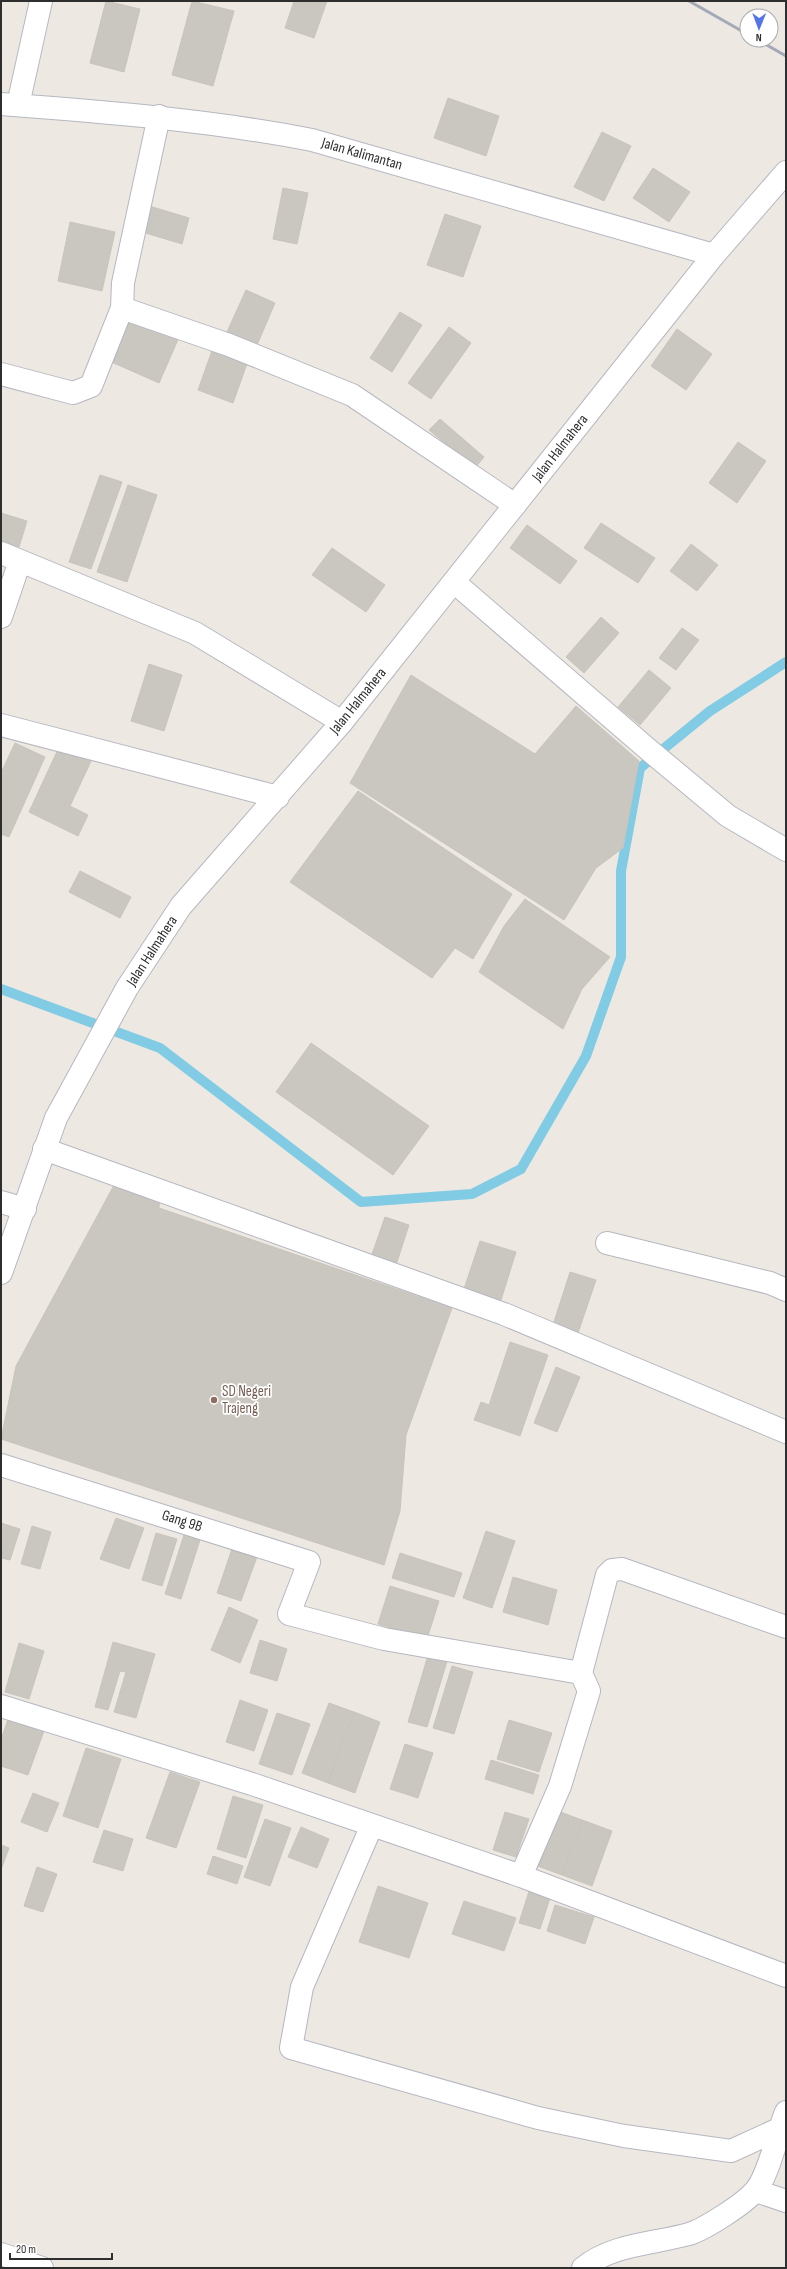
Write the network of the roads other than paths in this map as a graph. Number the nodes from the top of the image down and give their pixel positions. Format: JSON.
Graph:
{"nodes":[{"id":1,"x":41,"y":1,"type":"edge"},
{"id":2,"x":10,"y":105,"type":"edge"},
{"id":3,"x":159,"y":116,"type":"junction"},
{"id":4,"x":786,"y":172,"type":"edge"},
{"id":5,"x":714,"y":255,"type":"junction"},
{"id":6,"x":122,"y":308,"type":"junction"},
{"id":7,"x":1,"y":374,"type":"edge"},
{"id":8,"x":515,"y":505,"type":"junction"},
{"id":9,"x":11,"y":557,"type":"edge"},
{"id":10,"x":454,"y":582,"type":"junction"},
{"id":11,"x":1,"y":617,"type":"edge"},
{"id":12,"x":342,"y":722,"type":"junction"},
{"id":13,"x":1,"y":725,"type":"edge"},
{"id":14,"x":278,"y":797,"type":"junction"},
{"id":15,"x":786,"y":850,"type":"edge"},
{"id":16,"x":44,"y":1149,"type":"junction"},
{"id":17,"x":1,"y":1202,"type":"edge"},
{"id":18,"x":25,"y":1210,"type":"junction"},
{"id":19,"x":607,"y":1243,"type":"dead end"},
{"id":20,"x":1,"y":1273,"type":"edge"},
{"id":21,"x":786,"y":1290,"type":"edge"},
{"id":22,"x":786,"y":1432,"type":"edge"},
{"id":23,"x":1,"y":1465,"type":"edge"},
{"id":24,"x":786,"y":1627,"type":"edge"},
{"id":25,"x":581,"y":1672,"type":"junction"},
{"id":26,"x":1,"y":1706,"type":"edge"},
{"id":27,"x":372,"y":1825,"type":"junction"},
{"id":28,"x":521,"y":1876,"type":"junction"},
{"id":29,"x":786,"y":1976,"type":"edge"},
{"id":30,"x":782,"y":2120,"type":"edge"},
{"id":31,"x":756,"y":2191,"type":"junction"},
{"id":32,"x":786,"y":2201,"type":"edge"},
{"id":33,"x":1,"y":2254,"type":"edge"},
{"id":34,"x":42,"y":2268,"type":"edge"},
{"id":35,"x":583,"y":2268,"type":"edge"}],
"edges":[{"from":1,"to":2,"type":"street"},
{"from":2,"to":3,"type":"street","name":"Jalan Kalimantan"},
{"from":3,"to":5,"type":"street","name":"Jalan Kalimantan"},
{"from":3,"to":6,"type":"street"},
{"from":4,"to":5,"type":"street","name":"Jalan Halmahera"},
{"from":5,"to":8,"type":"street","name":"Jalan Halmahera"},
{"from":6,"to":7,"type":"street"},
{"from":6,"to":8,"type":"street"},
{"from":8,"to":10,"type":"street","name":"Jalan Halmahera"},
{"from":9,"to":11,"type":"street"},
{"from":9,"to":12,"type":"street"},
{"from":10,"to":12,"type":"street","name":"Jalan Halmahera"},
{"from":10,"to":15,"type":"street"},
{"from":12,"to":14,"type":"street","name":"Jalan Halmahera"},
{"from":13,"to":14,"type":"street"},
{"from":14,"to":16,"type":"street","name":"Jalan Halmahera"},
{"from":16,"to":18,"type":"street","name":"Jalan Halmahera"},
{"from":16,"to":22,"type":"street"},
{"from":17,"to":18,"type":"street"},
{"from":18,"to":20,"type":"street","name":"Jalan Halmahera"},
{"from":19,"to":21,"type":"street"},
{"from":23,"to":25,"type":"street","name":"Gang 9B"},
{"from":24,"to":25,"type":"street"},
{"from":25,"to":28,"type":"street"},
{"from":26,"to":27,"type":"street"},
{"from":27,"to":28,"type":"street"},
{"from":27,"to":30,"type":"street"},
{"from":28,"to":29,"type":"street"},
{"from":30,"to":31,"type":"street"},
{"from":31,"to":32,"type":"street"},
{"from":31,"to":35,"type":"street"},
{"from":33,"to":34,"type":"street"}]}
